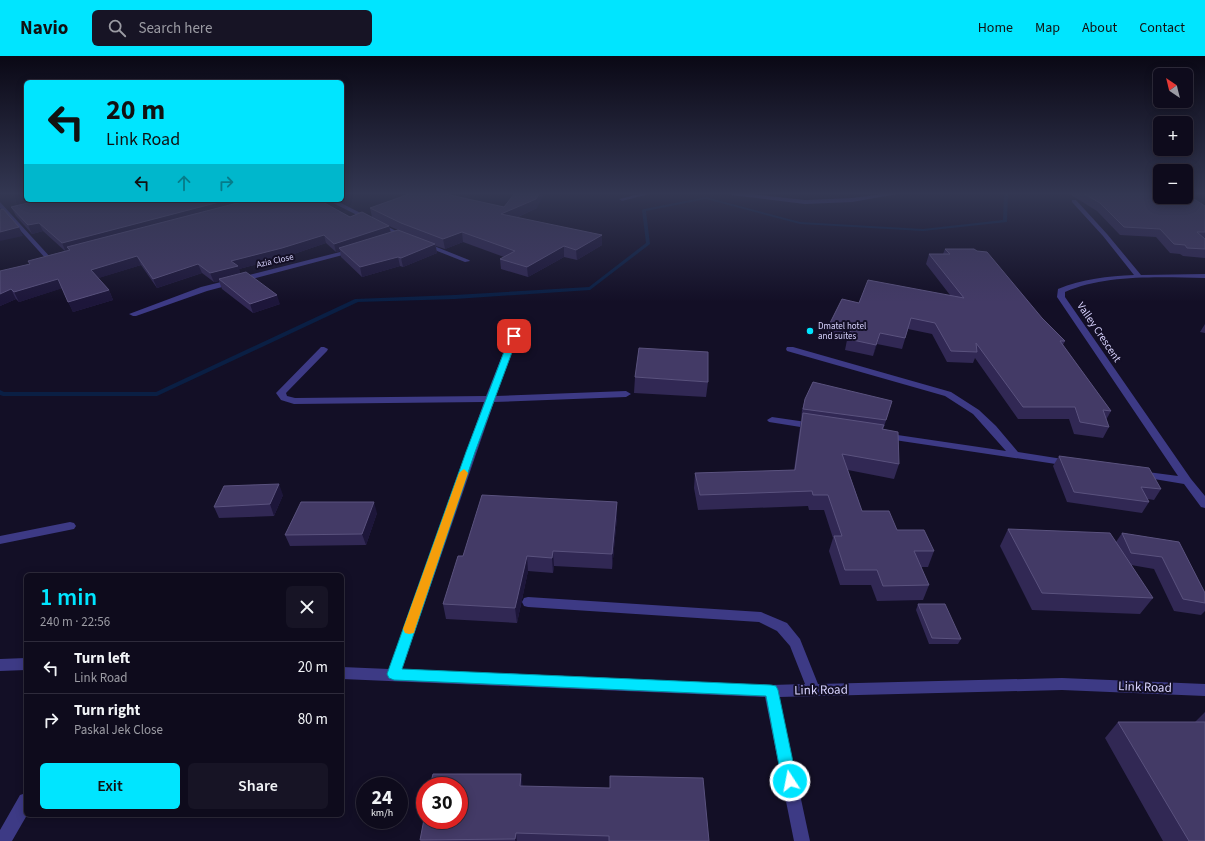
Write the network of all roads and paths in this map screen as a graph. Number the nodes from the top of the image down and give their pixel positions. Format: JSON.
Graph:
{"nodes":[{"id":1,"x":23,"y":230,"type":"edge"},
{"id":2,"x":384,"y":230,"type":"edge"},
{"id":3,"x":1100,"y":230,"type":"edge"},
{"id":4,"x":414,"y":240,"type":"edge"},
{"id":5,"x":421,"y":243,"type":"edge"},
{"id":6,"x":357,"y":249,"type":"edge"},
{"id":7,"x":56,"y":257,"type":"edge"},
{"id":8,"x":49,"y":259,"type":"junction"},
{"id":9,"x":42,"y":261,"type":"edge"},
{"id":10,"x":467,"y":261,"type":"dead end"},
{"id":11,"x":1205,"y":276,"type":"edge"},
{"id":12,"x":1139,"y":277,"type":"junction"},
{"id":13,"x":133,"y":314,"type":"dead end"},
{"id":14,"x":519,"y":323,"type":"dead end"},
{"id":15,"x":324,"y":349,"type":"dead end"},
{"id":16,"x":790,"y":349,"type":"dead end"},
{"id":17,"x":626,"y":394,"type":"dead end"},
{"id":18,"x":490,"y":399,"type":"junction"},
{"id":19,"x":772,"y":420,"type":"dead end"},
{"id":20,"x":827,"y":428,"type":"edge"},
{"id":21,"x":874,"y":434,"type":"edge"},
{"id":22,"x":1014,"y":454,"type":"junction"},
{"id":23,"x":1077,"y":464,"type":"edge"},
{"id":24,"x":1132,"y":472,"type":"edge"},
{"id":25,"x":1187,"y":481,"type":"junction"},
{"id":26,"x":1205,"y":504,"type":"edge"},
{"id":27,"x":70,"y":526,"type":"dead end"},
{"id":28,"x":0,"y":540,"type":"edge"},
{"id":29,"x":528,"y":602,"type":"dead end"},
{"id":30,"x":24,"y":664,"type":"edge"},
{"id":31,"x":0,"y":665,"type":"edge"},
{"id":32,"x":344,"y":673,"type":"edge"},
{"id":33,"x":394,"y":674,"type":"junction"},
{"id":34,"x":771,"y":690,"type":"junction"},
{"id":35,"x":814,"y":690,"type":"junction"},
{"id":36,"x":1205,"y":690,"type":"edge"},
{"id":37,"x":24,"y":804,"type":"edge"},
{"id":38,"x":3,"y":841,"type":"edge"},
{"id":39,"x":802,"y":841,"type":"edge"}],
"edges":[{"from":1,"to":8,"type":"street"},
{"from":2,"to":4,"type":"street"},
{"from":3,"to":12,"type":"street"},
{"from":5,"to":10,"type":"street"},
{"from":6,"to":13,"type":"street","name":"Azia Close"},
{"from":7,"to":8,"type":"street"},
{"from":8,"to":9,"type":"street"},
{"from":11,"to":12,"type":"street","name":"Valley Crescent"},
{"from":12,"to":25,"type":"street","name":"Valley Crescent"},
{"from":14,"to":18,"type":"street"},
{"from":15,"to":18,"type":"street"},
{"from":16,"to":22,"type":"street"},
{"from":17,"to":18,"type":"street"},
{"from":18,"to":33,"type":"street"},
{"from":19,"to":20,"type":"street"},
{"from":21,"to":22,"type":"street"},
{"from":22,"to":23,"type":"street"},
{"from":24,"to":25,"type":"street"},
{"from":25,"to":26,"type":"street","name":"Valley Crescent"},
{"from":27,"to":28,"type":"street"},
{"from":29,"to":35,"type":"street"},
{"from":30,"to":31,"type":"street"},
{"from":32,"to":33,"type":"street","name":"Link Road"},
{"from":33,"to":34,"type":"street","name":"Link Road"},
{"from":34,"to":35,"type":"street","name":"Link Road"},
{"from":34,"to":39,"type":"street"},
{"from":35,"to":36,"type":"street","name":"Link Road"},
{"from":37,"to":38,"type":"street"}]}
